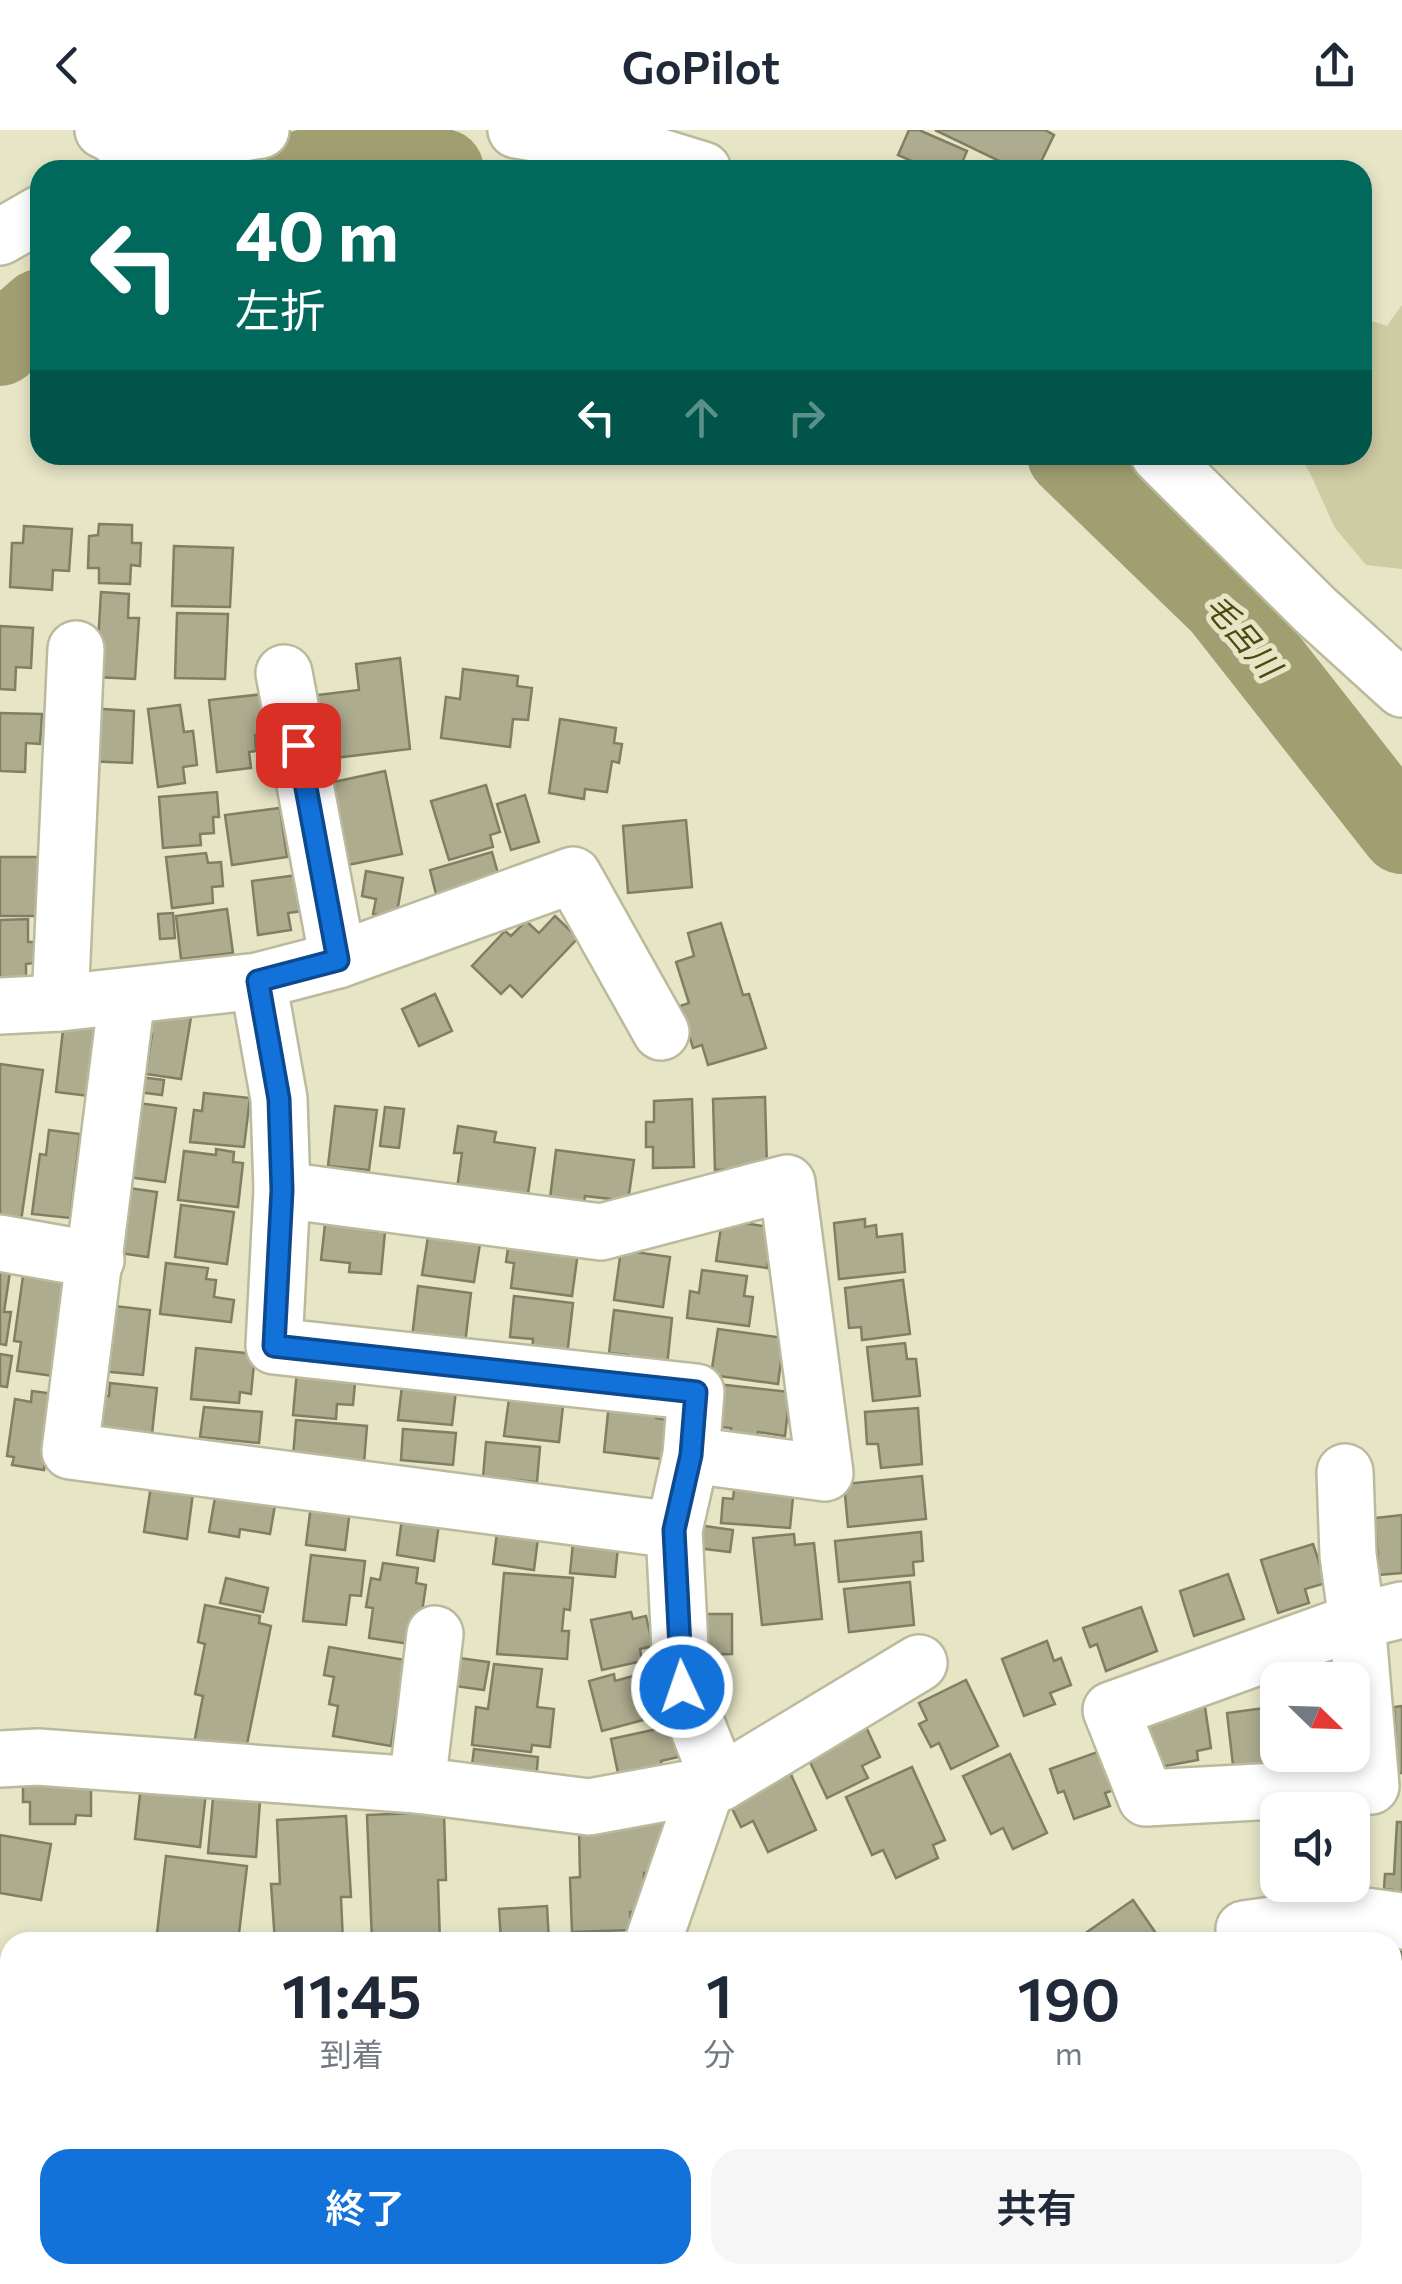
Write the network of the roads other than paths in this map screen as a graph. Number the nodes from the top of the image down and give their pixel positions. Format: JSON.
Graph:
{"nodes":[{"id":1,"x":261,"y":130,"type":"edge"},
{"id":2,"x":516,"y":130,"type":"edge"},
{"id":3,"x":120,"y":153,"type":"edge"},
{"id":4,"x":670,"y":160,"type":"edge"},
{"id":5,"x":30,"y":220,"type":"edge"},
{"id":6,"x":0,"y":237,"type":"edge"},
{"id":7,"x":1169,"y":465,"type":"edge"},
{"id":8,"x":76,"y":649,"type":"dead end"},
{"id":9,"x":284,"y":673,"type":"dead end"},
{"id":10,"x":1402,"y":689,"type":"edge"},
{"id":11,"x":338,"y":960,"type":"junction"},
{"id":12,"x":258,"y":981,"type":"junction"},
{"id":13,"x":127,"y":996,"type":"junction"},
{"id":14,"x":60,"y":1003,"type":"junction"},
{"id":15,"x":0,"y":1006,"type":"edge"},
{"id":16,"x":661,"y":1032,"type":"dead end"},
{"id":17,"x":282,"y":1190,"type":"junction"},
{"id":18,"x":0,"y":1243,"type":"edge"},
{"id":19,"x":96,"y":1260,"type":"junction"},
{"id":20,"x":691,"y":1455,"type":"junction"},
{"id":21,"x":1346,"y":1472,"type":"dead end"},
{"id":22,"x":674,"y":1530,"type":"junction"},
{"id":23,"x":1380,"y":1616,"type":"edge"},
{"id":24,"x":435,"y":1634,"type":"dead end"},
{"id":25,"x":919,"y":1663,"type":"dead end"},
{"id":26,"x":0,"y":1758,"type":"edge"},
{"id":27,"x":417,"y":1784,"type":"junction"},
{"id":28,"x":714,"y":1784,"type":"junction"},
{"id":29,"x":1402,"y":1921,"type":"edge"},
{"id":30,"x":657,"y":1932,"type":"edge"},
{"id":31,"x":1246,"y":1932,"type":"edge"}],
"edges":[{"from":1,"to":3,"type":"street"},
{"from":2,"to":4,"type":"street"},
{"from":5,"to":6,"type":"street"},
{"from":7,"to":10,"type":"street"},
{"from":8,"to":14,"type":"street"},
{"from":9,"to":11,"type":"street"},
{"from":11,"to":12,"type":"street"},
{"from":11,"to":16,"type":"street"},
{"from":12,"to":13,"type":"street"},
{"from":12,"to":17,"type":"street"},
{"from":13,"to":14,"type":"street"},
{"from":13,"to":19,"type":"street"},
{"from":14,"to":15,"type":"street"},
{"from":17,"to":20,"type":"street"},
{"from":17,"to":20,"type":"street"},
{"from":18,"to":19,"type":"street"},
{"from":19,"to":22,"type":"street"},
{"from":20,"to":22,"type":"street"},
{"from":21,"to":23,"type":"street"},
{"from":22,"to":28,"type":"street"},
{"from":23,"to":23,"type":"street"},
{"from":24,"to":27,"type":"street"},
{"from":25,"to":28,"type":"street"},
{"from":26,"to":27,"type":"street"},
{"from":27,"to":28,"type":"street"},
{"from":28,"to":30,"type":"street"},
{"from":29,"to":31,"type":"street"}]}
